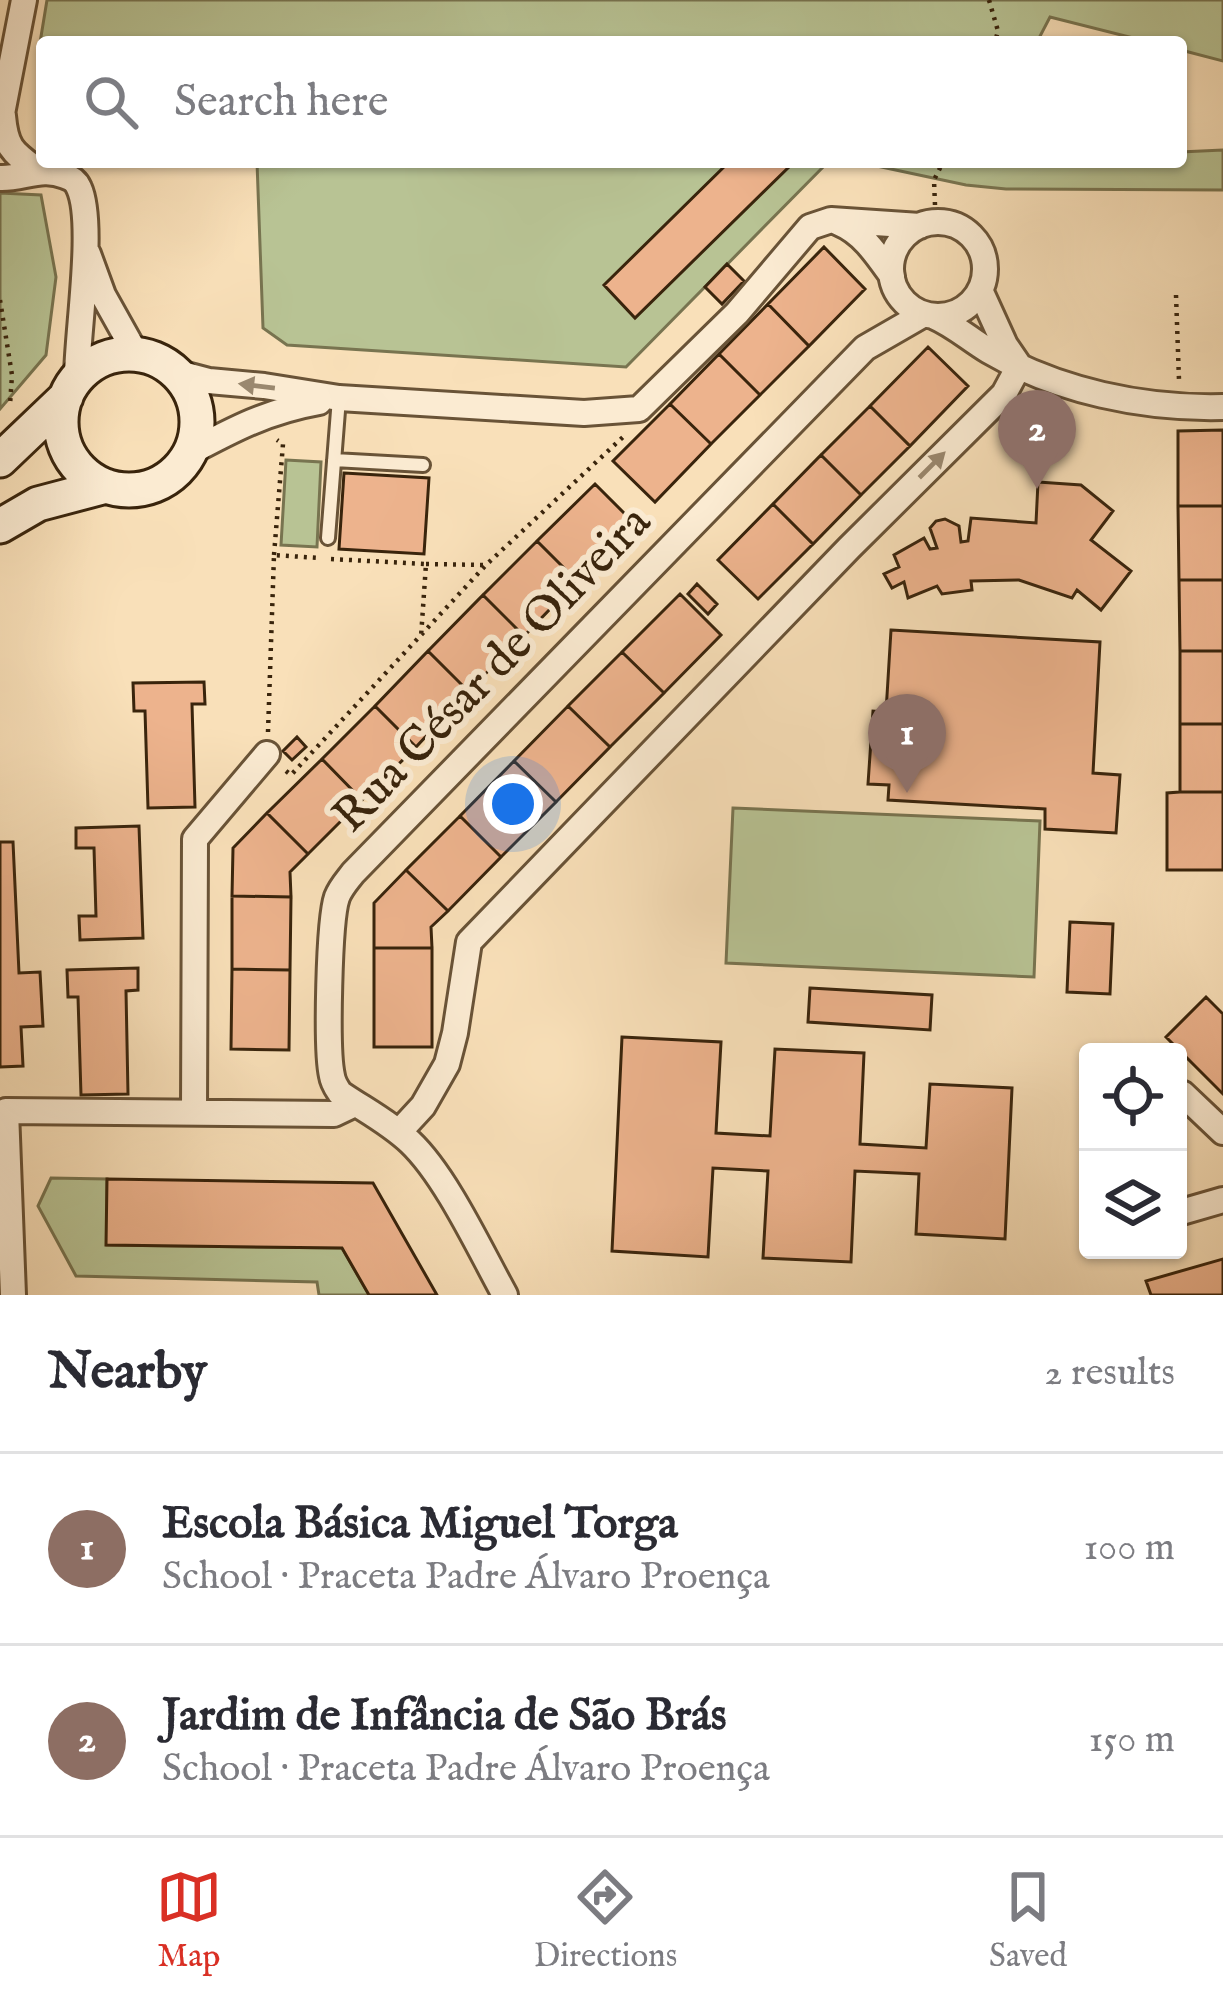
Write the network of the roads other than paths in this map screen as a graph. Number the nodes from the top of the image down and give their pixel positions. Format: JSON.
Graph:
{"nodes":[{"id":1,"x":24,"y":0,"type":"edge"},
{"id":2,"x":6,"y":59,"type":"edge"},
{"id":3,"x":1,"y":120,"type":"edge"},
{"id":4,"x":38,"y":171,"type":"junction"},
{"id":5,"x":0,"y":178,"type":"edge"},
{"id":6,"x":831,"y":220,"type":"junction"},
{"id":7,"x":928,"y":224,"type":"junction"},
{"id":8,"x":86,"y":246,"type":"junction"},
{"id":9,"x":892,"y":279,"type":"junction"},
{"id":10,"x":980,"y":290,"type":"junction"},
{"id":11,"x":929,"y":315,"type":"junction"},
{"id":12,"x":865,"y":348,"type":"junction"},
{"id":13,"x":136,"y":354,"type":"junction"},
{"id":14,"x":1019,"y":366,"type":"junction"},
{"id":15,"x":175,"y":372,"type":"junction"},
{"id":16,"x":71,"y":387,"type":"junction"},
{"id":17,"x":339,"y":398,"type":"junction"},
{"id":18,"x":1223,"y":407,"type":"edge"},
{"id":19,"x":190,"y":453,"type":"junction"},
{"id":20,"x":4,"y":457,"type":"edge"},
{"id":21,"x":334,"y":460,"type":"junction"},
{"id":22,"x":423,"y":466,"type":"dead end"},
{"id":23,"x":106,"y":486,"type":"junction"},
{"id":24,"x":0,"y":526,"type":"edge"},
{"id":25,"x":328,"y":538,"type":"dead end"},
{"id":26,"x":267,"y":754,"type":"road end"},
{"id":27,"x":1187,"y":1100,"type":"edge"},
{"id":28,"x":355,"y":1104,"type":"junction"},
{"id":29,"x":194,"y":1112,"type":"junction"},
{"id":30,"x":400,"y":1132,"type":"junction"},
{"id":31,"x":1223,"y":1132,"type":"edge"},
{"id":32,"x":1223,"y":1200,"type":"edge"},
{"id":33,"x":1187,"y":1210,"type":"edge"},
{"id":34,"x":13,"y":1295,"type":"edge"},
{"id":35,"x":505,"y":1295,"type":"edge"}],
"edges":[{"from":1,"to":2,"type":"street"},
{"from":2,"to":3,"type":"street"},
{"from":3,"to":4,"type":"street"},
{"from":4,"to":5,"type":"street"},
{"from":4,"to":8,"type":"street"},
{"from":6,"to":7,"type":"street"},
{"from":6,"to":9,"type":"street"},
{"from":6,"to":17,"type":"street"},
{"from":7,"to":9,"type":"street"},
{"from":7,"to":10,"type":"street"},
{"from":8,"to":13,"type":"street"},
{"from":8,"to":16,"type":"street"},
{"from":9,"to":11,"type":"street"},
{"from":9,"to":12,"type":"street","name":"Rua César de Oliveira"},
{"from":10,"to":11,"type":"street"},
{"from":10,"to":14,"type":"street"},
{"from":11,"to":12,"type":"street","name":"Rua César de Oliveira"},
{"from":11,"to":14,"type":"street"},
{"from":12,"to":28,"type":"street","name":"Rua César de Oliveira"},
{"from":13,"to":15,"type":"street"},
{"from":13,"to":16,"type":"street"},
{"from":14,"to":18,"type":"street"},
{"from":30,"to":14,"type":"street","one_way":true},
{"from":17,"to":15,"type":"street","one_way":true},
{"from":15,"to":19,"type":"street"},
{"from":16,"to":20,"type":"street"},
{"from":16,"to":23,"type":"street"},
{"from":17,"to":19,"type":"street"},
{"from":17,"to":21,"type":"lane"},
{"from":19,"to":23,"type":"street"},
{"from":21,"to":22,"type":"lane"},
{"from":21,"to":25,"type":"lane"},
{"from":23,"to":24,"type":"street"},
{"from":26,"to":29,"type":"street"},
{"from":27,"to":31,"type":"street"},
{"from":28,"to":29,"type":"street"},
{"from":28,"to":30,"type":"street"},
{"from":29,"to":34,"type":"street"},
{"from":30,"to":35,"type":"street"},
{"from":32,"to":33,"type":"street"}]}
